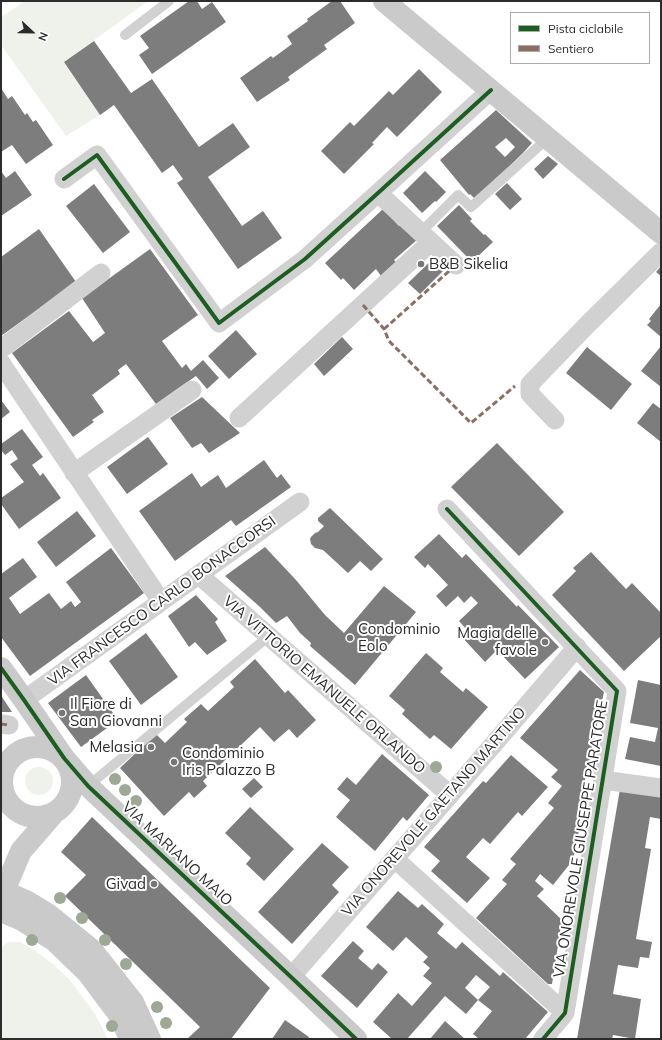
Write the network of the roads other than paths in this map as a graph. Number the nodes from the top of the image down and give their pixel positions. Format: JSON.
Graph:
{"nodes":[{"id":1,"x":169,"y":1,"type":"edge"},
{"id":2,"x":384,"y":1,"type":"edge"},
{"id":3,"x":125,"y":35,"type":"dead end"},
{"id":4,"x":491,"y":90,"type":"junction"},
{"id":5,"x":548,"y":138,"type":"junction"},
{"id":6,"x":64,"y":179,"type":"dead end"},
{"id":7,"x":378,"y":193,"type":"junction"},
{"id":8,"x":661,"y":233,"type":"edge"},
{"id":9,"x":425,"y":237,"type":"junction"},
{"id":10,"x":661,"y":252,"type":"edge"},
{"id":11,"x":456,"y":265,"type":"dead end"},
{"id":12,"x":101,"y":274,"type":"dead end"},
{"id":13,"x":1,"y":349,"type":"edge"},
{"id":14,"x":1,"y":363,"type":"edge"},
{"id":15,"x":192,"y":390,"type":"dead end"},
{"id":16,"x":239,"y":418,"type":"dead end"},
{"id":17,"x":555,"y":420,"type":"dead end"},
{"id":18,"x":74,"y":473,"type":"junction"},
{"id":19,"x":300,"y":502,"type":"dead end"},
{"id":20,"x":447,"y":509,"type":"dead end"},
{"id":21,"x":199,"y":575,"type":"junction"},
{"id":22,"x":161,"y":602,"type":"junction"},
{"id":23,"x":269,"y":636,"type":"junction"},
{"id":24,"x":577,"y":647,"type":"junction"},
{"id":25,"x":1,"y":668,"type":"edge"},
{"id":26,"x":24,"y":700,"type":"junction"},
{"id":27,"x":64,"y":758,"type":"junction"},
{"id":28,"x":603,"y":780,"type":"junction"},
{"id":29,"x":88,"y":786,"type":"junction"},
{"id":30,"x":661,"y":788,"type":"edge"},
{"id":31,"x":450,"y":795,"type":"junction"},
{"id":32,"x":8,"y":805,"type":"edge"},
{"id":33,"x":54,"y":813,"type":"junction"},
{"id":34,"x":21,"y":851,"type":"junction"},
{"id":35,"x":395,"y":859,"type":"junction"},
{"id":36,"x":2,"y":897,"type":"edge"},
{"id":37,"x":291,"y":977,"type":"junction"},
{"id":38,"x":565,"y":1013,"type":"junction"},
{"id":39,"x":130,"y":1039,"type":"edge"},
{"id":40,"x":150,"y":1039,"type":"edge"},
{"id":41,"x":356,"y":1039,"type":"edge"},
{"id":42,"x":543,"y":1039,"type":"edge"}],
"edges":[{"from":1,"to":3,"type":"lane"},
{"from":2,"to":4,"type":"street"},
{"from":4,"to":5,"type":"street"},
{"from":4,"to":7,"type":"street"},
{"from":5,"to":8,"type":"street"},
{"from":5,"to":9,"type":"lane"},
{"from":6,"to":7,"type":"street"},
{"from":7,"to":9,"type":"street"},
{"from":9,"to":11,"type":"street"},
{"from":9,"to":16,"type":"street"},
{"from":10,"to":17,"type":"street"},
{"from":12,"to":13,"type":"street"},
{"from":14,"to":18,"type":"street"},
{"from":15,"to":18,"type":"street"},
{"from":18,"to":22,"type":"street"},
{"from":19,"to":21,"type":"street","name":"VIA FRANCESCO CARLO BONACCORSI"},
{"from":20,"to":24,"type":"street","name":"VIA ONOREVOLE GIUSEPPE PARATORE"},
{"from":21,"to":22,"type":"street","name":"VIA FRANCESCO CARLO BONACCORSI"},
{"from":21,"to":23,"type":"street","name":"VIA VITTORIO EMANUELE ORLANDO"},
{"from":22,"to":26,"type":"street","name":"VIA FRANCESCO CARLO BONACCORSI"},
{"from":23,"to":29,"type":"lane"},
{"from":23,"to":31,"type":"street","name":"VIA VITTORIO EMANUELE ORLANDO"},
{"from":24,"to":28,"type":"street","name":"VIA ONOREVOLE GIUSEPPE PARATORE"},
{"from":24,"to":31,"type":"street","name":"VIA ONOREVOLE GAETANO MARTINO"},
{"from":25,"to":26,"type":"street","name":"VIA MARIANO MAIO"},
{"from":26,"to":27,"type":"street","name":"VIA MARIANO MAIO"},
{"from":27,"to":29,"type":"street","name":"VIA MARIANO MAIO"},
{"from":27,"to":32,"type":"street"},
{"from":27,"to":33,"type":"street"},
{"from":28,"to":30,"type":"street"},
{"from":28,"to":38,"type":"street","name":"VIA ONOREVOLE GIUSEPPE PARATORE"},
{"from":29,"to":37,"type":"street","name":"VIA MARIANO MAIO"},
{"from":31,"to":35,"type":"street","name":"VIA ONOREVOLE GAETANO MARTINO"},
{"from":32,"to":33,"type":"street"},
{"from":32,"to":34,"type":"street"},
{"from":33,"to":34,"type":"street"},
{"from":34,"to":36,"type":"street"},
{"from":35,"to":37,"type":"street","name":"VIA ONOREVOLE GAETANO MARTINO"},
{"from":35,"to":38,"type":"street"},
{"from":36,"to":39,"type":"street"},
{"from":36,"to":40,"type":"street"},
{"from":37,"to":41,"type":"street","name":"VIA MARIANO MAIO"},
{"from":38,"to":42,"type":"street"}]}
